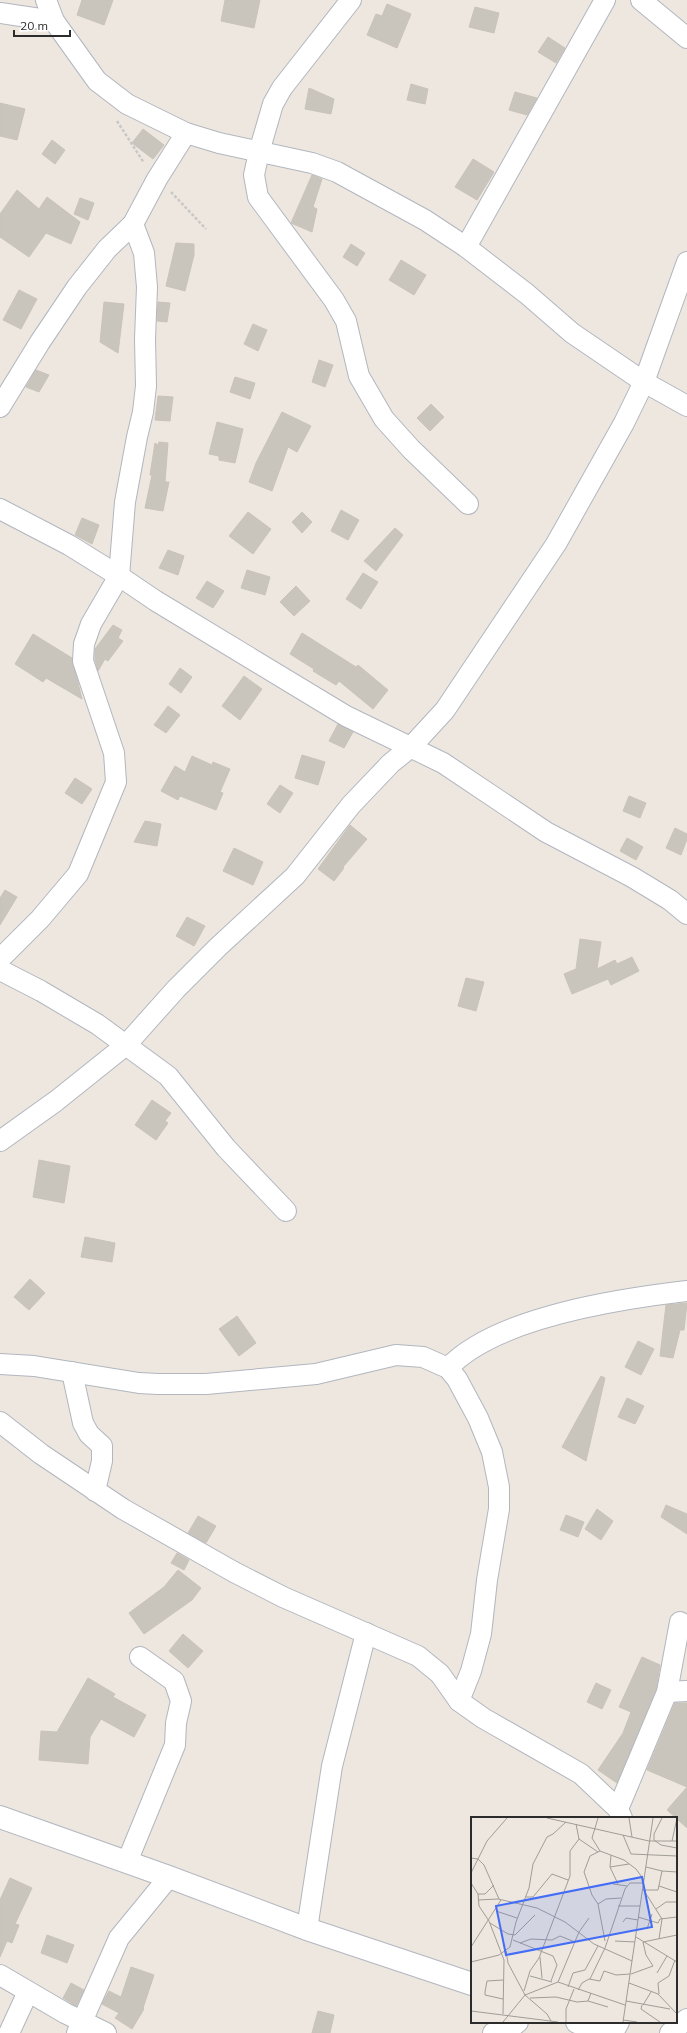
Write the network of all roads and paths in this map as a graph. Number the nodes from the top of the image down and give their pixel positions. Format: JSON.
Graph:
{"nodes":[{"id":1,"x":46,"y":0,"type":"edge"},
{"id":2,"x":351,"y":0,"type":"edge"},
{"id":3,"x":605,"y":0,"type":"edge"},
{"id":4,"x":641,"y":0,"type":"edge"},
{"id":5,"x":0,"y":13,"type":"edge"},
{"id":6,"x":54,"y":20,"type":"junction"},
{"id":7,"x":687,"y":38,"type":"edge"},
{"id":8,"x":186,"y":133,"type":"junction"},
{"id":9,"x":259,"y":152,"type":"junction"},
{"id":10,"x":133,"y":224,"type":"junction"},
{"id":11,"x":466,"y":247,"type":"junction"},
{"id":12,"x":687,"y":262,"type":"edge"},
{"id":13,"x":644,"y":382,"type":"junction"},
{"id":14,"x":687,"y":406,"type":"edge"},
{"id":15,"x":0,"y":407,"type":"edge"},
{"id":16,"x":468,"y":504,"type":"dead end"},
{"id":17,"x":0,"y":509,"type":"edge"},
{"id":18,"x":119,"y":576,"type":"junction"},
{"id":19,"x":411,"y":748,"type":"junction"},
{"id":20,"x":687,"y":914,"type":"edge"},
{"id":21,"x":0,"y":959,"type":"edge"},
{"id":22,"x":0,"y":970,"type":"edge"},
{"id":23,"x":126,"y":1045,"type":"junction"},
{"id":24,"x":0,"y":1142,"type":"edge"},
{"id":25,"x":286,"y":1211,"type":"dead end"},
{"id":26,"x":687,"y":1291,"type":"edge"},
{"id":27,"x":0,"y":1364,"type":"edge"},
{"id":28,"x":448,"y":1368,"type":"junction"},
{"id":29,"x":72,"y":1372,"type":"junction"},
{"id":30,"x":0,"y":1422,"type":"edge"},
{"id":31,"x":95,"y":1491,"type":"junction"},
{"id":32,"x":680,"y":1622,"type":"dead end"},
{"id":33,"x":366,"y":1632,"type":"junction"},
{"id":34,"x":140,"y":1656,"type":"dead end"},
{"id":35,"x":687,"y":1691,"type":"edge"},
{"id":36,"x":667,"y":1692,"type":"junction"},
{"id":37,"x":459,"y":1701,"type":"junction"},
{"id":38,"x":620,"y":1814,"type":"edge"},
{"id":39,"x":0,"y":1817,"type":"edge"},
{"id":40,"x":127,"y":1862,"type":"junction"},
{"id":41,"x":169,"y":1877,"type":"junction"},
{"id":42,"x":307,"y":1929,"type":"junction"},
{"id":43,"x":0,"y":1975,"type":"edge"},
{"id":44,"x":471,"y":1984,"type":"edge"},
{"id":45,"x":28,"y":1992,"type":"junction"},
{"id":46,"x":687,"y":2018,"type":"edge"},
{"id":47,"x":580,"y":2023,"type":"edge"},
{"id":48,"x":618,"y":2023,"type":"edge"},
{"id":49,"x":79,"y":2027,"type":"edge"},
{"id":50,"x":514,"y":2027,"type":"edge"},
{"id":51,"x":9,"y":2033,"type":"edge"},
{"id":52,"x":106,"y":2033,"type":"edge"},
{"id":53,"x":493,"y":2033,"type":"edge"},
{"id":54,"x":608,"y":2033,"type":"edge"},
{"id":55,"x":613,"y":2033,"type":"edge"},
{"id":56,"x":670,"y":2033,"type":"edge"}],
"edges":[{"from":1,"to":6,"type":"street"},
{"from":2,"to":9,"type":"street"},
{"from":3,"to":11,"type":"street"},
{"from":4,"to":7,"type":"street"},
{"from":5,"to":6,"type":"street"},
{"from":6,"to":8,"type":"street"},
{"from":8,"to":9,"type":"street"},
{"from":8,"to":10,"type":"street"},
{"from":9,"to":11,"type":"street"},
{"from":9,"to":16,"type":"street"},
{"from":10,"to":15,"type":"street"},
{"from":10,"to":18,"type":"street"},
{"from":11,"to":13,"type":"street"},
{"from":12,"to":13,"type":"street"},
{"from":13,"to":14,"type":"street"},
{"from":13,"to":19,"type":"street"},
{"from":17,"to":18,"type":"street"},
{"from":18,"to":19,"type":"street"},
{"from":18,"to":21,"type":"street"},
{"from":19,"to":20,"type":"street"},
{"from":19,"to":23,"type":"street"},
{"from":22,"to":23,"type":"street"},
{"from":23,"to":24,"type":"street"},
{"from":23,"to":25,"type":"street"},
{"from":26,"to":28,"type":"street"},
{"from":27,"to":29,"type":"street"},
{"from":28,"to":29,"type":"street"},
{"from":28,"to":37,"type":"street"},
{"from":29,"to":31,"type":"street"},
{"from":30,"to":31,"type":"street"},
{"from":31,"to":33,"type":"street"},
{"from":32,"to":36,"type":"street"},
{"from":33,"to":37,"type":"street"},
{"from":33,"to":42,"type":"street"},
{"from":34,"to":40,"type":"street"},
{"from":35,"to":36,"type":"street"},
{"from":36,"to":38,"type":"street"},
{"from":37,"to":38,"type":"street"},
{"from":39,"to":40,"type":"main road"},
{"from":40,"to":41,"type":"main road"},
{"from":41,"to":42,"type":"main road"},
{"from":41,"to":49,"type":"street"},
{"from":42,"to":44,"type":"main road"},
{"from":43,"to":45,"type":"street"},
{"from":45,"to":49,"type":"street"},
{"from":45,"to":51,"type":"street"},
{"from":46,"to":56,"type":"street"},
{"from":47,"to":54,"type":"main road"},
{"from":48,"to":55,"type":"street"},
{"from":49,"to":52,"type":"street"},
{"from":50,"to":53,"type":"street"}]}
